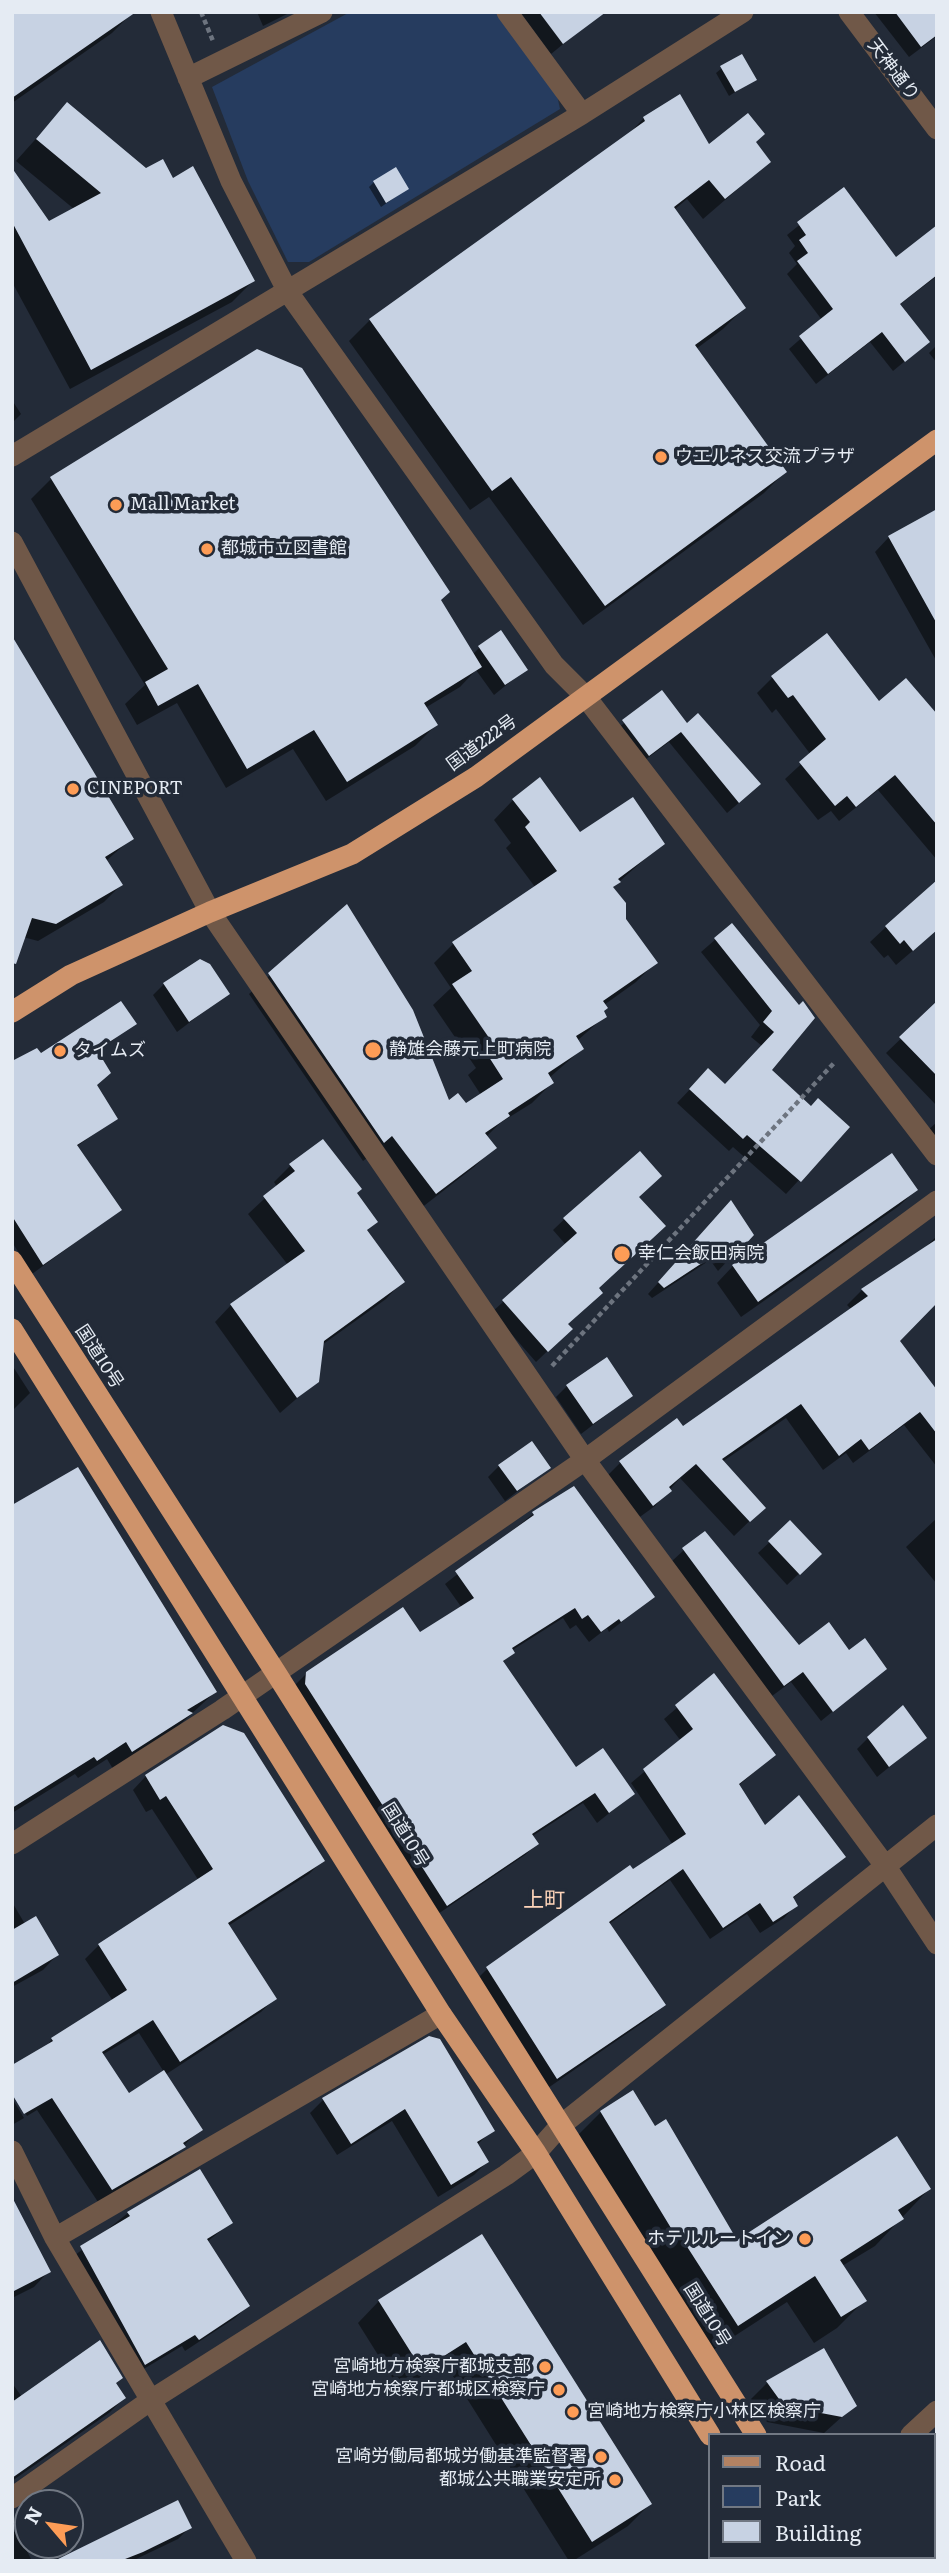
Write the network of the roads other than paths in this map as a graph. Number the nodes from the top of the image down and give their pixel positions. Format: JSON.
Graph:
{"nodes":[{"id":1,"x":161,"y":12,"type":"edge"},
{"id":2,"x":322,"y":12,"type":"edge"},
{"id":3,"x":507,"y":12,"type":"edge"},
{"id":4,"x":744,"y":12,"type":"edge"},
{"id":5,"x":849,"y":12,"type":"edge"},
{"id":6,"x":188,"y":78,"type":"junction"},
{"id":7,"x":582,"y":114,"type":"junction"},
{"id":8,"x":937,"y":129,"type":"edge"},
{"id":9,"x":288,"y":292,"type":"junction"},
{"id":10,"x":937,"y":440,"type":"edge"},
{"id":11,"x":12,"y":456,"type":"edge"},
{"id":12,"x":12,"y":542,"type":"edge"},
{"id":13,"x":584,"y":696,"type":"junction"},
{"id":14,"x":210,"y":912,"type":"junction"},
{"id":15,"x":12,"y":1012,"type":"edge"},
{"id":16,"x":937,"y":1155,"type":"edge"},
{"id":17,"x":937,"y":1201,"type":"edge"},
{"id":18,"x":12,"y":1261,"type":"edge"},
{"id":19,"x":12,"y":1329,"type":"edge"},
{"id":20,"x":585,"y":1460,"type":"junction"},
{"id":21,"x":276,"y":1673,"type":"junction"},
{"id":22,"x":244,"y":1695,"type":"junction"},
{"id":23,"x":937,"y":1825,"type":"edge"},
{"id":24,"x":12,"y":1844,"type":"edge"},
{"id":25,"x":886,"y":1867,"type":"junction"},
{"id":26,"x":937,"y":1944,"type":"edge"},
{"id":27,"x":441,"y":2014,"type":"junction"},
{"id":28,"x":560,"y":2126,"type":"junction"},
{"id":29,"x":12,"y":2151,"type":"edge"},
{"id":30,"x":536,"y":2153,"type":"junction"},
{"id":31,"x":55,"y":2238,"type":"junction"},
{"id":32,"x":151,"y":2400,"type":"junction"},
{"id":33,"x":937,"y":2411,"type":"edge"},
{"id":34,"x":709,"y":2433,"type":"edge"},
{"id":35,"x":755,"y":2433,"type":"edge"},
{"id":36,"x":913,"y":2433,"type":"edge"},
{"id":37,"x":13,"y":2495,"type":"edge"},
{"id":38,"x":246,"y":2561,"type":"edge"}],
"edges":[{"from":1,"to":6,"type":"street"},
{"from":2,"to":6,"type":"street"},
{"from":3,"to":7,"type":"street"},
{"from":4,"to":7,"type":"street"},
{"from":5,"to":8,"type":"street","name":"天神通り"},
{"from":6,"to":9,"type":"street"},
{"from":7,"to":9,"type":"street"},
{"from":9,"to":11,"type":"street"},
{"from":9,"to":13,"type":"street"},
{"from":10,"to":13,"type":"highway","name":"国道222号"},
{"from":12,"to":14,"type":"street"},
{"from":13,"to":14,"type":"highway","name":"国道222号"},
{"from":13,"to":16,"type":"street"},
{"from":14,"to":15,"type":"highway","name":"国道222号"},
{"from":14,"to":20,"type":"street"},
{"from":17,"to":20,"type":"street"},
{"from":18,"to":21,"type":"highway","name":"国道10号"},
{"from":19,"to":22,"type":"highway"},
{"from":20,"to":21,"type":"street"},
{"from":20,"to":25,"type":"street"},
{"from":21,"to":22,"type":"street"},
{"from":21,"to":28,"type":"highway","name":"国道10号"},
{"from":22,"to":24,"type":"street"},
{"from":22,"to":27,"type":"highway"},
{"from":23,"to":25,"type":"street"},
{"from":25,"to":26,"type":"street"},
{"from":25,"to":28,"type":"street"},
{"from":27,"to":30,"type":"highway"},
{"from":27,"to":31,"type":"street"},
{"from":28,"to":30,"type":"street"},
{"from":28,"to":35,"type":"highway","name":"国道10号"},
{"from":29,"to":31,"type":"street"},
{"from":30,"to":32,"type":"street"},
{"from":30,"to":34,"type":"highway"},
{"from":31,"to":32,"type":"street"},
{"from":32,"to":37,"type":"street"},
{"from":32,"to":38,"type":"street"},
{"from":33,"to":36,"type":"street"}]}
